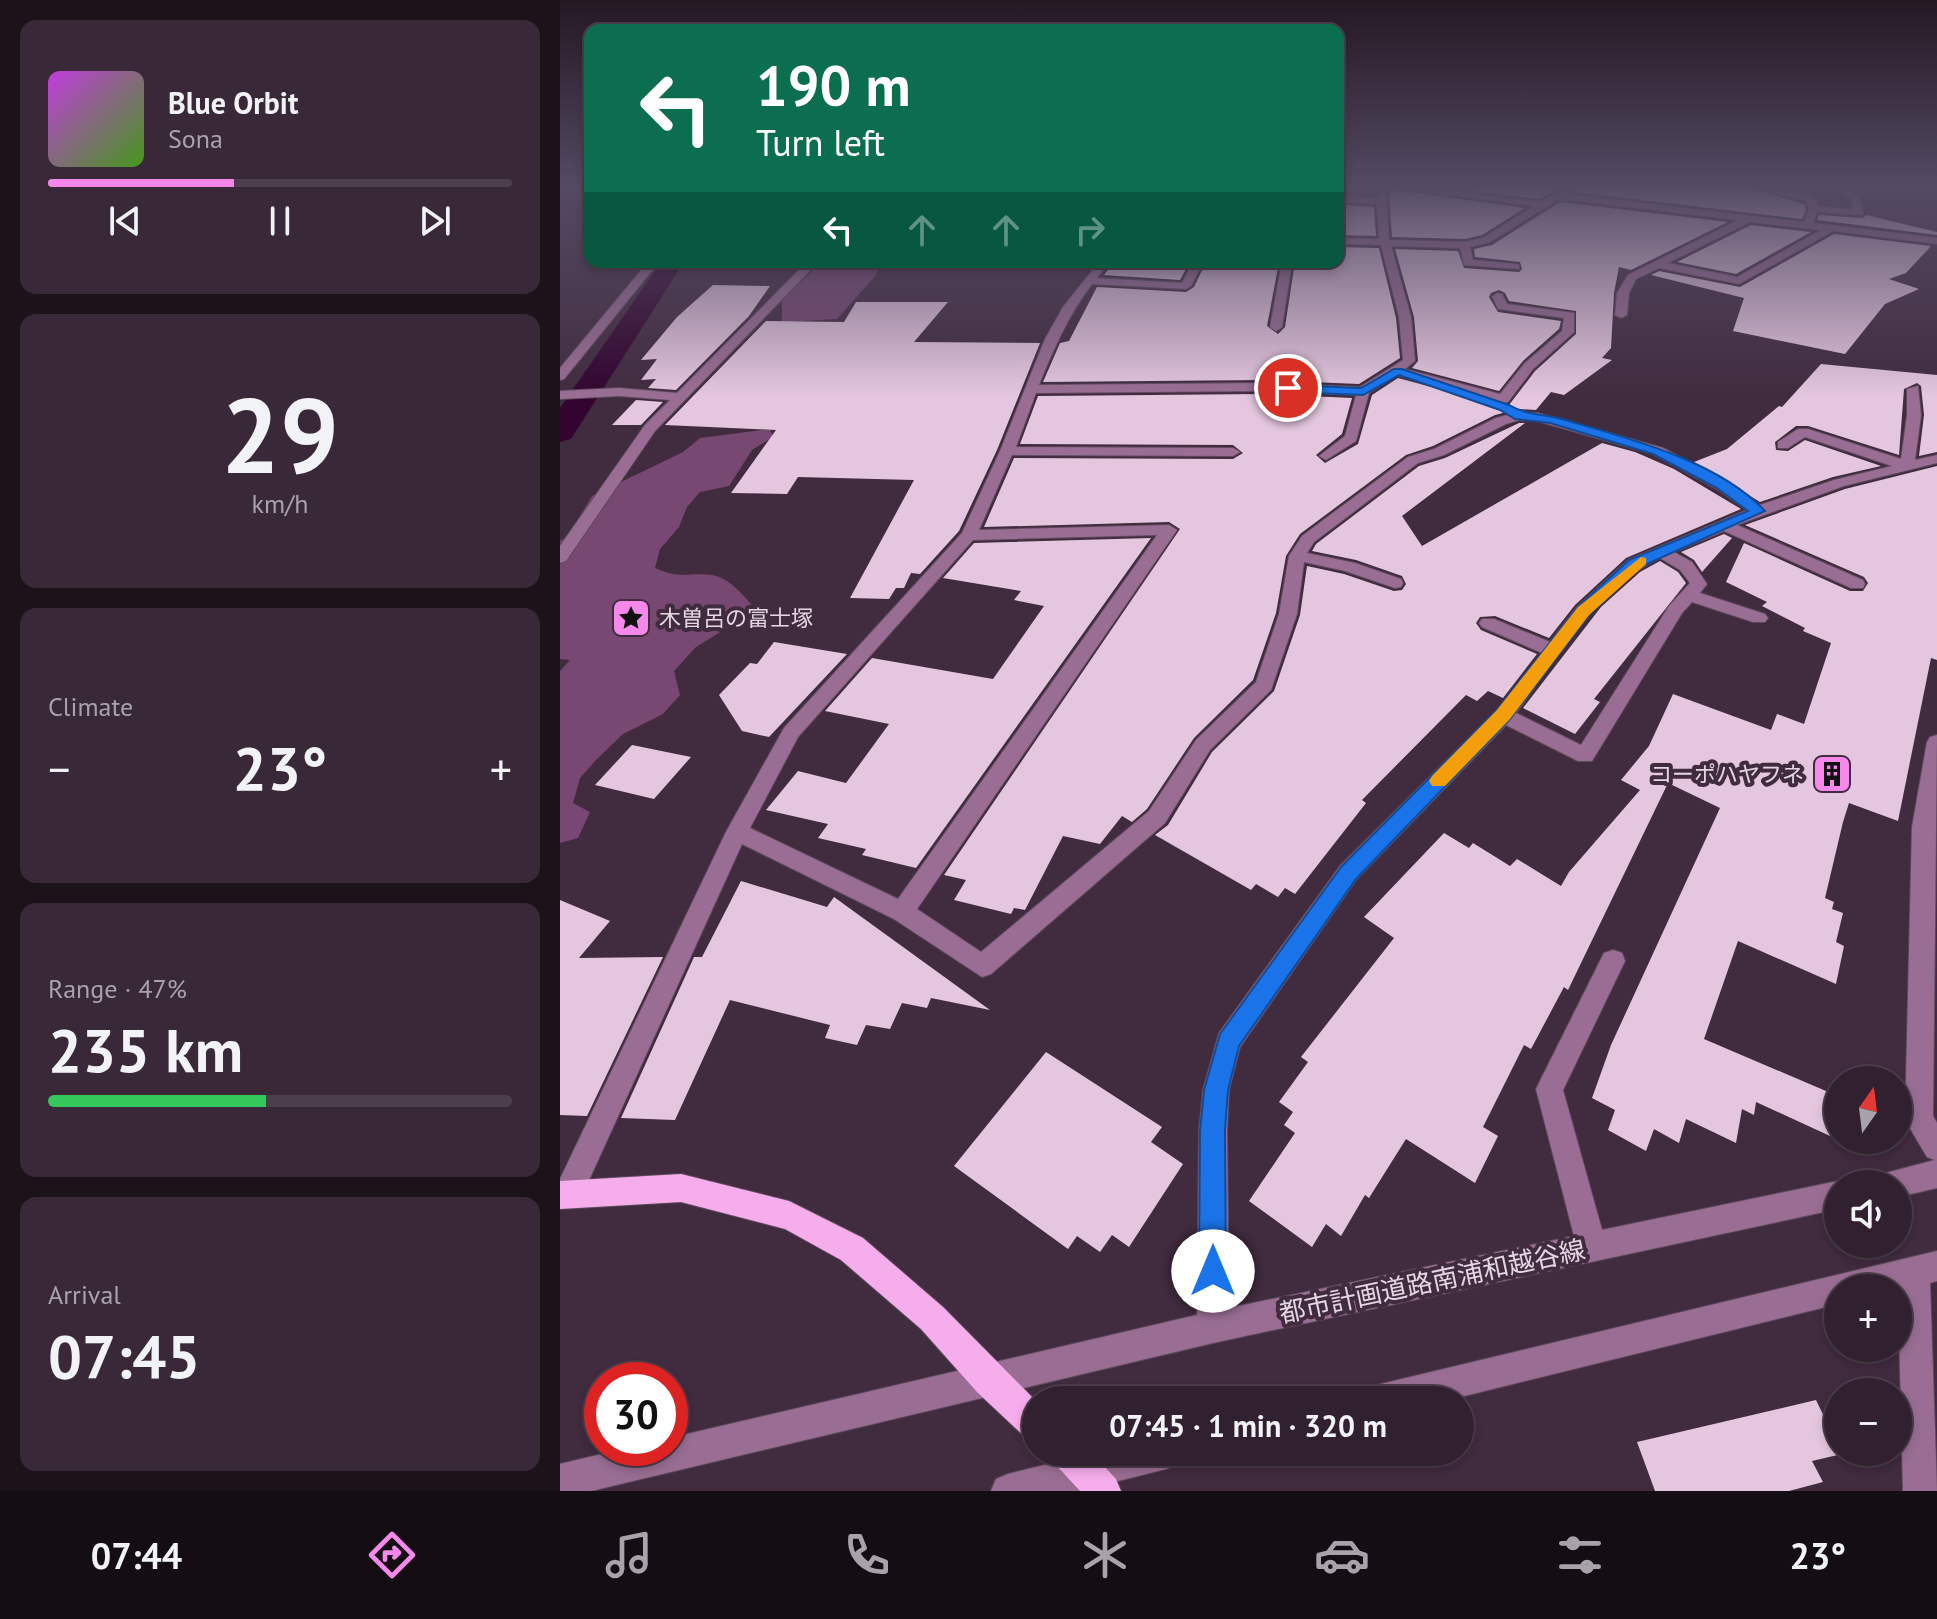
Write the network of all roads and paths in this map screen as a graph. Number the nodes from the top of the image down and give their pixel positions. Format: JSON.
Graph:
{"nodes":[{"id":1,"x":1390,"y":258,"type":"edge"},
{"id":2,"x":1467,"y":258,"type":"edge"},
{"id":3,"x":1670,"y":258,"type":"edge"},
{"id":4,"x":1780,"y":258,"type":"edge"},
{"id":5,"x":1657,"y":264,"type":"junction"},
{"id":6,"x":1515,"y":267,"type":"dead end"},
{"id":7,"x":649,"y":268,"type":"edge"},
{"id":8,"x":807,"y":268,"type":"edge"},
{"id":9,"x":1099,"y":268,"type":"edge"},
{"id":10,"x":1195,"y":268,"type":"edge"},
{"id":11,"x":1286,"y":268,"type":"edge"},
{"id":12,"x":1089,"y":281,"type":"junction"},
{"id":13,"x":1498,"y":296,"type":"dead end"},
{"id":14,"x":1621,"y":315,"type":"dead end"},
{"id":15,"x":1276,"y":327,"type":"dead end"},
{"id":16,"x":1398,"y":371,"type":"junction"},
{"id":17,"x":560,"y":376,"type":"edge"},
{"id":18,"x":1435,"y":384,"type":"junction"},
{"id":19,"x":1031,"y":389,"type":"junction"},
{"id":20,"x":1913,"y":389,"type":"dead end"},
{"id":21,"x":1363,"y":391,"type":"junction"},
{"id":22,"x":561,"y":395,"type":"edge"},
{"id":23,"x":678,"y":397,"type":"junction"},
{"id":24,"x":1519,"y":416,"type":"junction"},
{"id":25,"x":1783,"y":445,"type":"dead end"},
{"id":26,"x":1007,"y":451,"type":"junction"},
{"id":27,"x":1233,"y":452,"type":"dead end"},
{"id":28,"x":1326,"y":456,"type":"dead end"},
{"id":29,"x":1937,"y":459,"type":"edge"},
{"id":30,"x":1906,"y":465,"type":"junction"},
{"id":31,"x":1758,"y":511,"type":"junction"},
{"id":32,"x":1725,"y":526,"type":"junction"},
{"id":33,"x":969,"y":535,"type":"junction"},
{"id":34,"x":1663,"y":553,"type":"junction"},
{"id":35,"x":1297,"y":556,"type":"junction"},
{"id":36,"x":560,"y":558,"type":"edge"},
{"id":37,"x":1395,"y":583,"type":"dead end"},
{"id":38,"x":1857,"y":584,"type":"dead end"},
{"id":39,"x":1688,"y":595,"type":"junction"},
{"id":40,"x":1759,"y":618,"type":"dead end"},
{"id":41,"x":1488,"y":623,"type":"dead end"},
{"id":42,"x":1554,"y":651,"type":"junction"},
{"id":43,"x":1504,"y":715,"type":"junction"},
{"id":44,"x":1937,"y":742,"type":"edge"},
{"id":45,"x":737,"y":832,"type":"junction"},
{"id":46,"x":902,"y":912,"type":"junction"},
{"id":47,"x":1613,"y":961,"type":"dead end"},
{"id":48,"x":1937,"y":1147,"type":"edge"},
{"id":49,"x":1937,"y":1174,"type":"edge"},
{"id":50,"x":1912,"y":1180,"type":"edge"},
{"id":51,"x":565,"y":1193,"type":"edge"},
{"id":52,"x":1824,"y":1198,"type":"edge"},
{"id":53,"x":1592,"y":1247,"type":"junction"},
{"id":54,"x":1926,"y":1268,"type":"edge"},
{"id":55,"x":1901,"y":1274,"type":"edge"},
{"id":56,"x":1824,"y":1292,"type":"edge"},
{"id":57,"x":1213,"y":1327,"type":"junction"},
{"id":58,"x":989,"y":1380,"type":"junction"},
{"id":59,"x":1439,"y":1386,"type":"edge"},
{"id":60,"x":1022,"y":1411,"type":"edge"},
{"id":61,"x":1107,"y":1466,"type":"edge"},
{"id":62,"x":1086,"y":1471,"type":"edge"},
{"id":63,"x":560,"y":1481,"type":"edge"},
{"id":64,"x":1008,"y":1491,"type":"edge"},
{"id":65,"x":1920,"y":1491,"type":"edge"}],
"edges":[{"from":1,"to":16,"type":"street"},
{"from":2,"to":6,"type":"street"},
{"from":3,"to":5,"type":"street"},
{"from":4,"to":5,"type":"street"},
{"from":5,"to":14,"type":"street"},
{"from":7,"to":17,"type":"street"},
{"from":8,"to":23,"type":"street"},
{"from":9,"to":12,"type":"street"},
{"from":10,"to":12,"type":"street"},
{"from":11,"to":15,"type":"street"},
{"from":12,"to":19,"type":"street"},
{"from":13,"to":18,"type":"street"},
{"from":16,"to":18,"type":"street"},
{"from":16,"to":21,"type":"street"},
{"from":18,"to":24,"type":"street"},
{"from":19,"to":21,"type":"street"},
{"from":19,"to":26,"type":"street"},
{"from":20,"to":30,"type":"street"},
{"from":21,"to":28,"type":"street"},
{"from":22,"to":23,"type":"street"},
{"from":23,"to":36,"type":"street"},
{"from":24,"to":31,"type":"street"},
{"from":24,"to":35,"type":"street"},
{"from":25,"to":30,"type":"street"},
{"from":26,"to":27,"type":"street"},
{"from":26,"to":33,"type":"street"},
{"from":29,"to":30,"type":"street"},
{"from":30,"to":31,"type":"street"},
{"from":31,"to":32,"type":"street"},
{"from":32,"to":34,"type":"street"},
{"from":32,"to":38,"type":"street"},
{"from":33,"to":45,"type":"street"},
{"from":33,"to":46,"type":"street"},
{"from":34,"to":39,"type":"street"},
{"from":34,"to":42,"type":"street"},
{"from":35,"to":37,"type":"street"},
{"from":35,"to":46,"type":"street"},
{"from":39,"to":40,"type":"street"},
{"from":39,"to":43,"type":"street"},
{"from":41,"to":42,"type":"street"},
{"from":42,"to":43,"type":"street"},
{"from":43,"to":57,"type":"street"},
{"from":44,"to":48,"type":"street"},
{"from":45,"to":46,"type":"street"},
{"from":45,"to":51,"type":"street"},
{"from":47,"to":53,"type":"street"},
{"from":49,"to":50,"type":"street"},
{"from":51,"to":58,"type":"main road"},
{"from":52,"to":53,"type":"street","name":"都市計画道路南浦和越谷線"},
{"from":53,"to":57,"type":"street","name":"都市計画道路南浦和越谷線"},
{"from":54,"to":55,"type":"street"},
{"from":54,"to":65,"type":"street"},
{"from":56,"to":59,"type":"street"},
{"from":57,"to":58,"type":"street","name":"都市計画道路南浦和越谷線"},
{"from":58,"to":60,"type":"main road"},
{"from":58,"to":63,"type":"street","name":"都市計画道路南浦和越谷線"},
{"from":61,"to":62,"type":"street"},
{"from":62,"to":64,"type":"street"}]}
